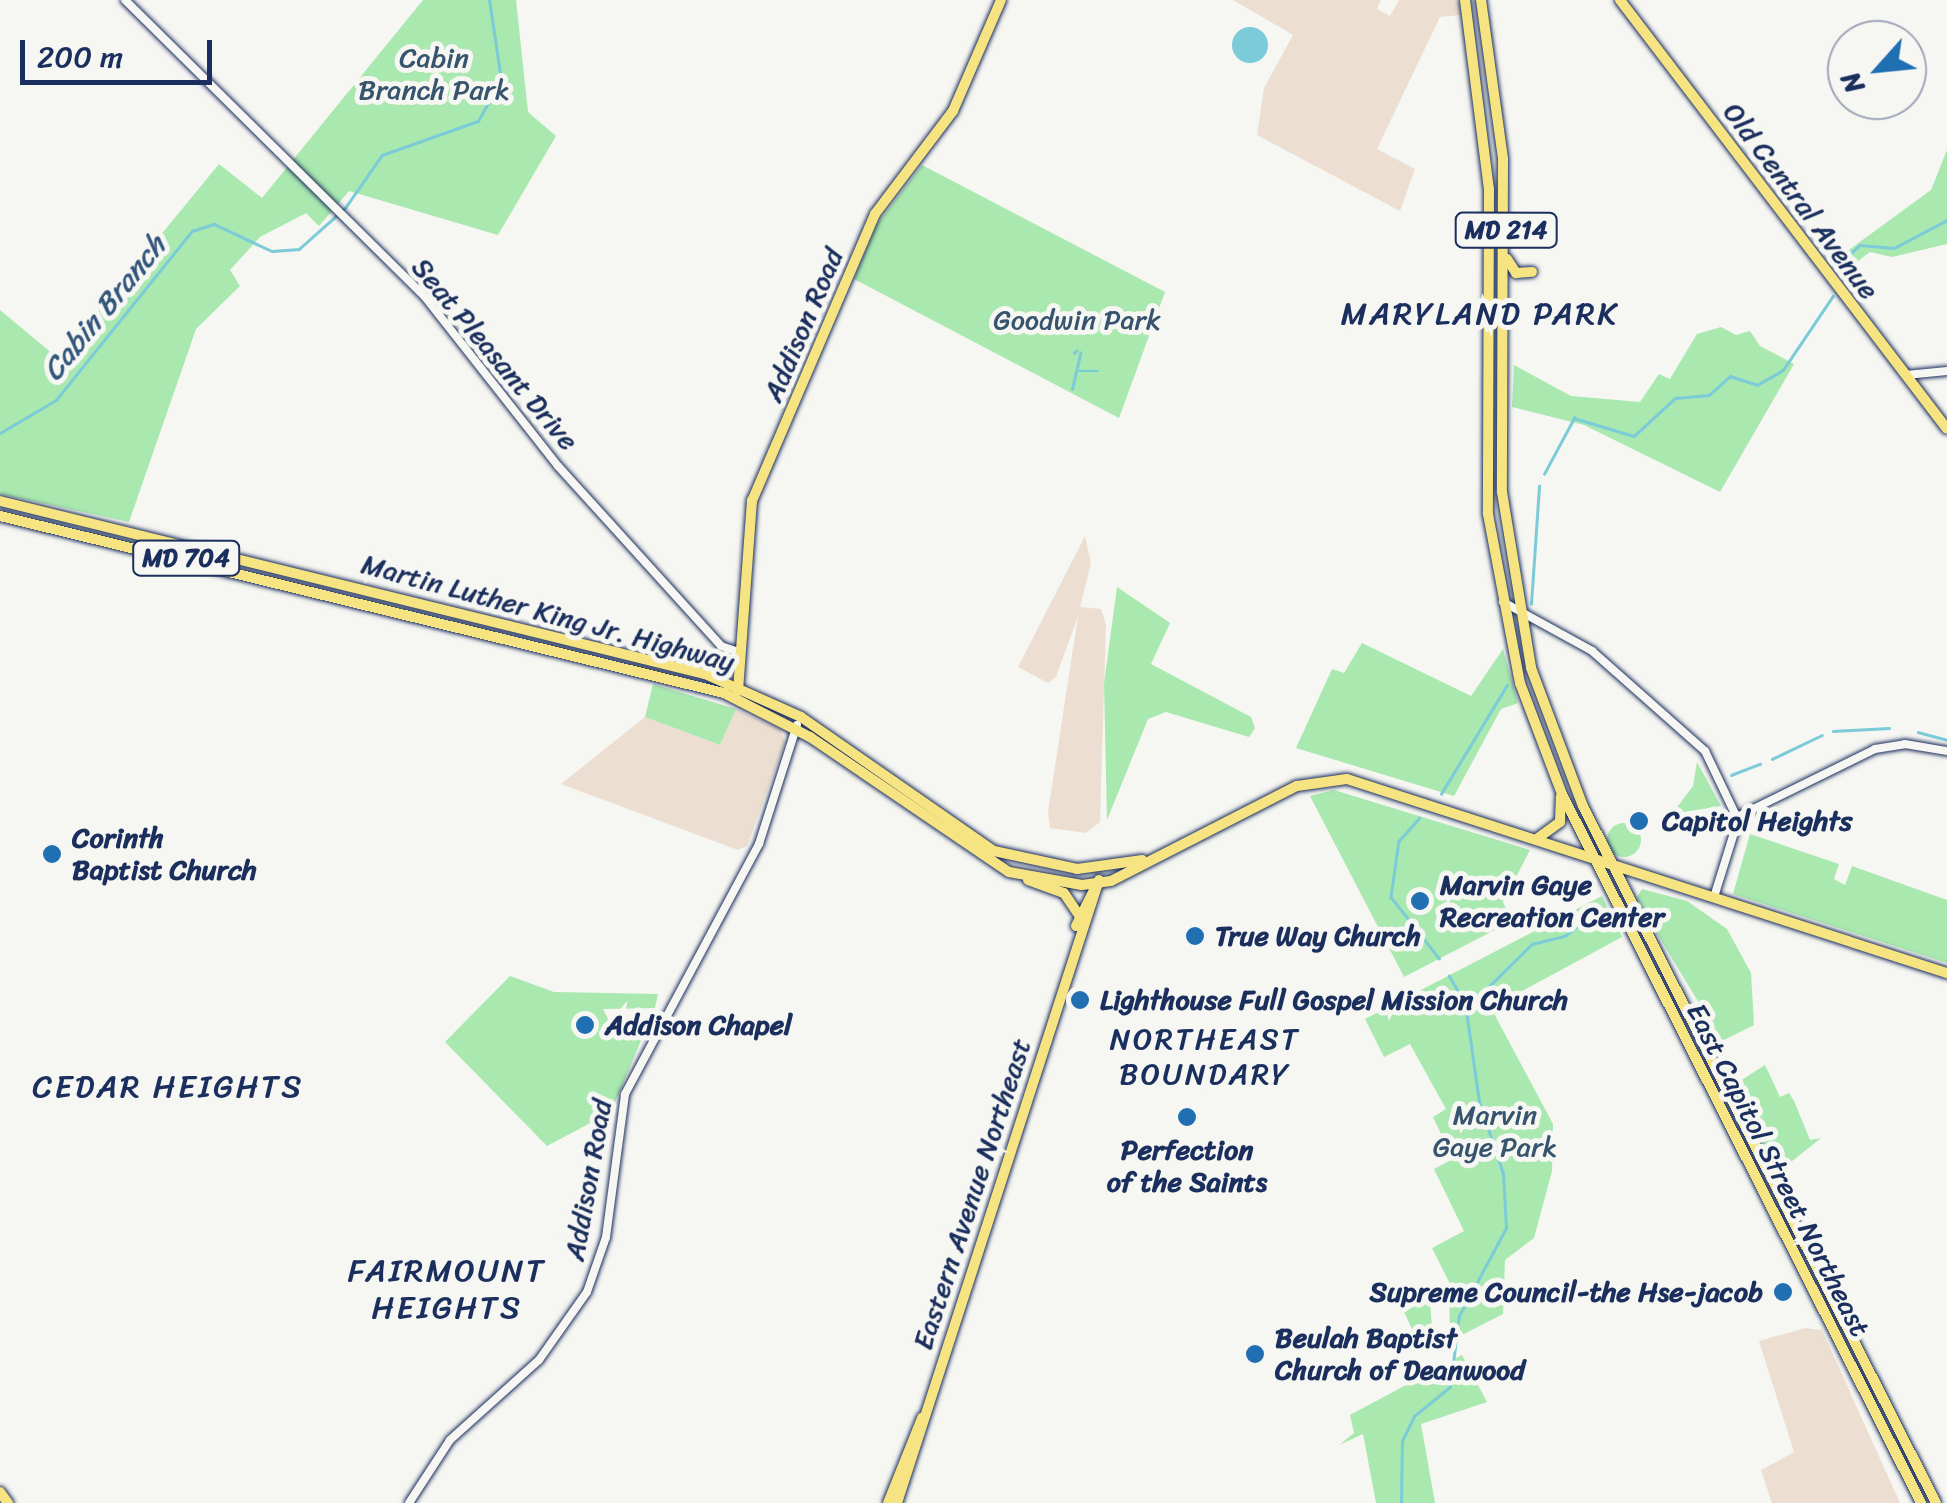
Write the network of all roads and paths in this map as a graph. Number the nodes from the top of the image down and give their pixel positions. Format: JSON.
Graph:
{"nodes":[{"id":1,"x":125,"y":0,"type":"edge"},
{"id":2,"x":1001,"y":0,"type":"edge"},
{"id":3,"x":1466,"y":0,"type":"edge"},
{"id":4,"x":1481,"y":0,"type":"edge"},
{"id":5,"x":1620,"y":0,"type":"edge"},
{"id":6,"x":1506,"y":257,"type":"junction"},
{"id":7,"x":1532,"y":272,"type":"dead end"},
{"id":8,"x":1947,"y":371,"type":"edge"},
{"id":9,"x":1906,"y":376,"type":"junction"},
{"id":10,"x":1947,"y":429,"type":"edge"},
{"id":11,"x":0,"y":501,"type":"edge"},
{"id":12,"x":0,"y":516,"type":"edge"},
{"id":13,"x":1500,"y":600,"type":"junction"},
{"id":14,"x":1518,"y":611,"type":"junction"},
{"id":15,"x":741,"y":653,"type":"junction"},
{"id":16,"x":738,"y":692,"type":"junction"},
{"id":17,"x":798,"y":722,"type":"junction"},
{"id":18,"x":1947,"y":752,"type":"edge"},
{"id":19,"x":1561,"y":791,"type":"junction"},
{"id":20,"x":1737,"y":817,"type":"junction"},
{"id":21,"x":1535,"y":839,"type":"junction"},
{"id":22,"x":1166,"y":851,"type":"junction"},
{"id":23,"x":1594,"y":858,"type":"junction"},
{"id":24,"x":1612,"y":863,"type":"junction"},
{"id":25,"x":1102,"y":869,"type":"junction"},
{"id":26,"x":1008,"y":872,"type":"junction"},
{"id":27,"x":1642,"y":874,"type":"junction"},
{"id":28,"x":1098,"y":884,"type":"junction"},
{"id":29,"x":1628,"y":896,"type":"junction"},
{"id":30,"x":1714,"y":897,"type":"junction"},
{"id":31,"x":1081,"y":921,"type":"junction"},
{"id":32,"x":1947,"y":972,"type":"edge"},
{"id":33,"x":922,"y":1418,"type":"junction"},
{"id":34,"x":0,"y":1492,"type":"edge"},
{"id":35,"x":8,"y":1503,"type":"edge"},
{"id":36,"x":409,"y":1503,"type":"edge"},
{"id":37,"x":888,"y":1503,"type":"edge"},
{"id":38,"x":897,"y":1503,"type":"edge"},
{"id":39,"x":1921,"y":1503,"type":"edge"},
{"id":40,"x":1936,"y":1503,"type":"edge"}],
"edges":[{"from":1,"to":15,"type":"street","name":"Seat Pleasant Drive"},
{"from":2,"to":15,"type":"main road","name":"Addison Road"},
{"from":3,"to":13,"type":"main road","number":"MD 214"},
{"from":4,"to":6,"type":"main road","number":"MD 214"},
{"from":5,"to":9,"type":"main road","name":"Old Central Avenue"},
{"from":6,"to":7,"type":"main road"},
{"from":6,"to":14,"type":"main road","number":"MD 214"},
{"from":8,"to":9,"type":"street"},
{"from":9,"to":10,"type":"main road","name":"Old Central Avenue"},
{"from":11,"to":16,"type":"main road","name":"Martin Luther King Jr. Highway","number":"MD 704"},
{"from":12,"to":16,"type":"main road","name":"Martin Luther King Jr. Highway","number":"MD 704"},
{"from":13,"to":14,"type":"street"},
{"from":13,"to":19,"type":"main road","number":"MD 214"},
{"from":14,"to":20,"type":"street"},
{"from":14,"to":24,"type":"main road","number":"MD 214"},
{"from":15,"to":16,"type":"main road","name":"Addison Road"},
{"from":16,"to":17,"type":"main road","name":"Martin Luther King Jr. Highway","number":"MD 704"},
{"from":17,"to":25,"type":"main road","name":"Martin Luther King Jr. Highway","number":"MD 704"},
{"from":17,"to":26,"type":"main road","name":"Martin Luther King Jr. Highway","number":"MD 704"},
{"from":17,"to":36,"type":"street","name":"Addison Road"},
{"from":18,"to":20,"type":"street"},
{"from":19,"to":21,"type":"main road"},
{"from":19,"to":23,"type":"main road","number":"MD 214"},
{"from":20,"to":30,"type":"street"},
{"from":21,"to":22,"type":"main road"},
{"from":21,"to":23,"type":"main road"},
{"from":22,"to":25,"type":"main road"},
{"from":22,"to":28,"type":"main road"},
{"from":23,"to":24,"type":"main road"},
{"from":23,"to":39,"type":"main road","name":"East Capitol Street Northeast"},
{"from":24,"to":27,"type":"main road"},
{"from":24,"to":29,"type":"main road"},
{"from":25,"to":28,"type":"main road","name":"Eastern Avenue Northeast"},
{"from":26,"to":28,"type":"main road","name":"Martin Luther King Jr. Highway","number":"MD 704"},
{"from":26,"to":31,"type":"main road"},
{"from":27,"to":29,"type":"main road"},
{"from":27,"to":30,"type":"main road"},
{"from":28,"to":31,"type":"main road","name":"Eastern Avenue Northeast"},
{"from":29,"to":40,"type":"main road"},
{"from":30,"to":32,"type":"main road"},
{"from":31,"to":33,"type":"main road","name":"Eastern Avenue Northeast"},
{"from":33,"to":37,"type":"main road","name":"Eastern Avenue Northeast"},
{"from":33,"to":38,"type":"main road","name":"Eastern Avenue Northeast"},
{"from":34,"to":35,"type":"main road"}]}
